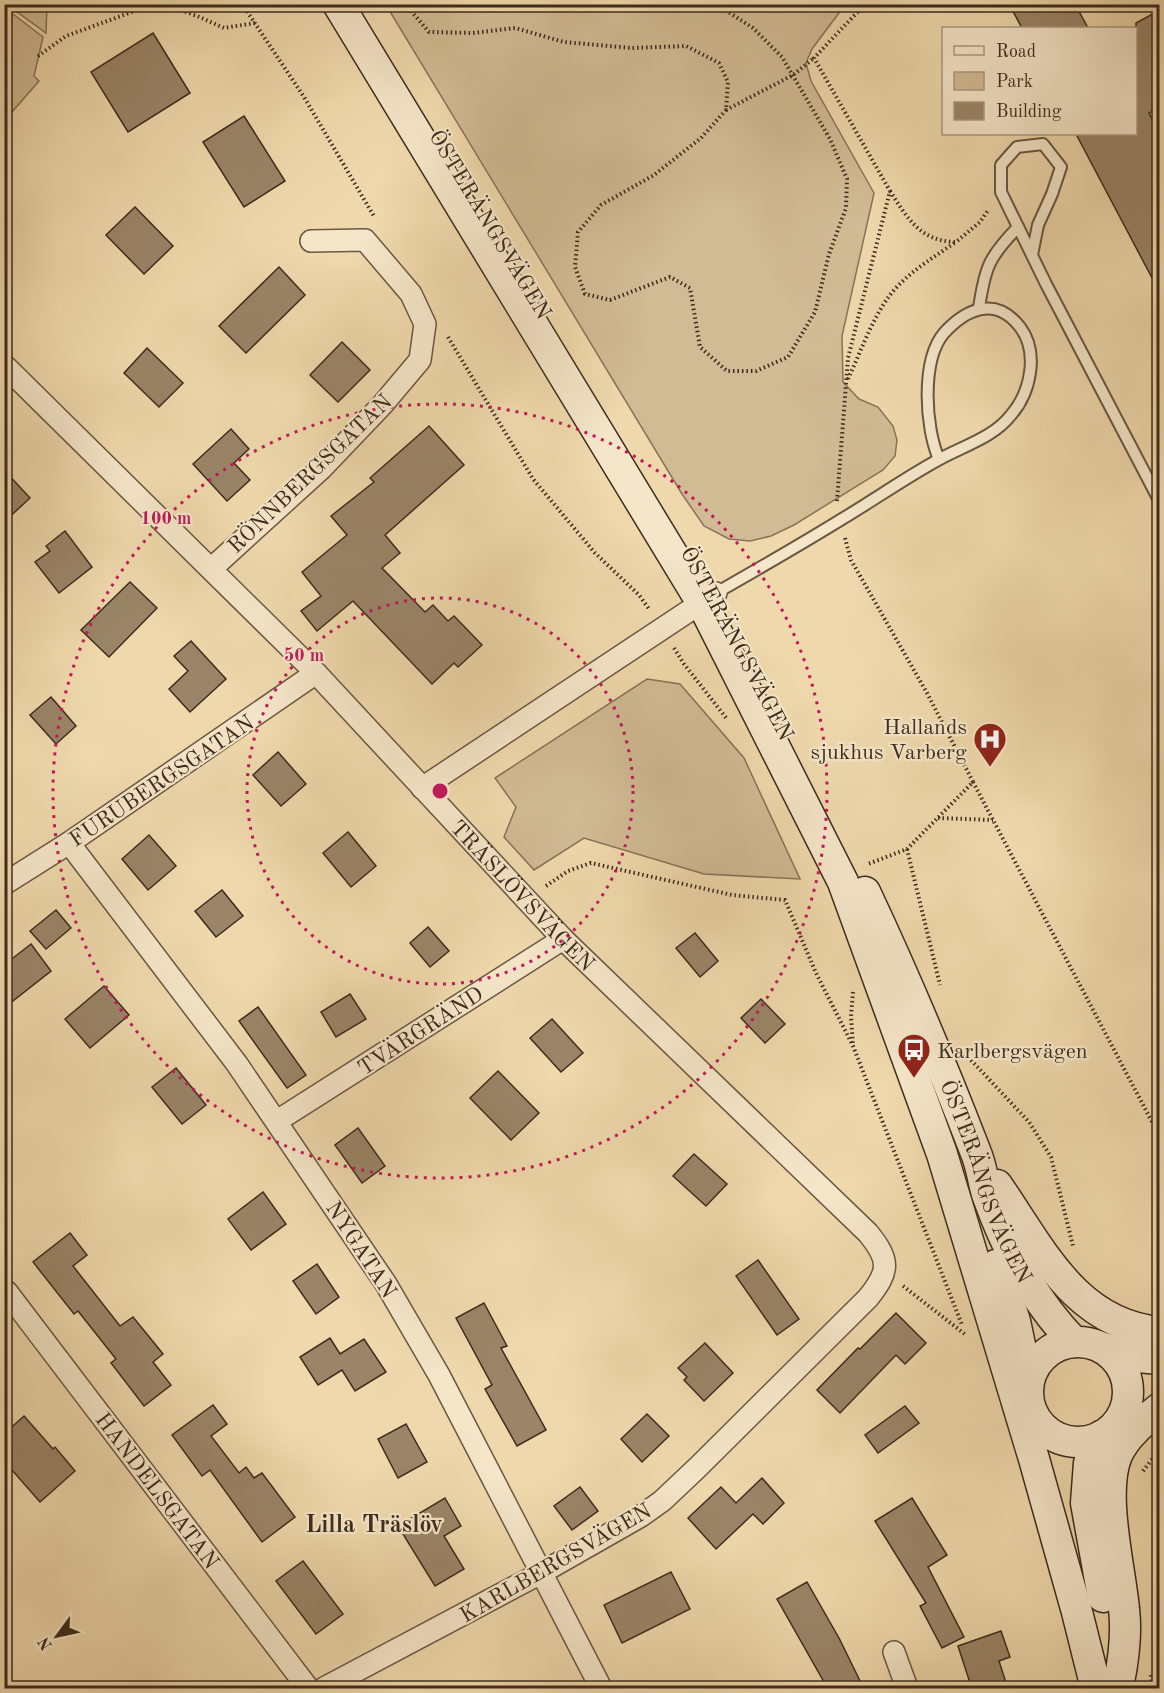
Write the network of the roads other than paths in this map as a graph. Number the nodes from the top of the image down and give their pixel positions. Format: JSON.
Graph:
{"nodes":[{"id":1,"x":338,"y":4,"type":"edge"},
{"id":2,"x":357,"y":4,"type":"edge"},
{"id":3,"x":1018,"y":226,"type":"junction"},
{"id":4,"x":311,"y":241,"type":"dead end"},
{"id":5,"x":1032,"y":255,"type":"junction"},
{"id":6,"x":979,"y":308,"type":"junction"},
{"id":7,"x":4,"y":365,"type":"edge"},
{"id":8,"x":939,"y":459,"type":"junction"},
{"id":9,"x":1160,"y":502,"type":"edge"},
{"id":10,"x":211,"y":569,"type":"junction"},
{"id":11,"x":709,"y":598,"type":"junction"},
{"id":12,"x":316,"y":673,"type":"junction"},
{"id":13,"x":422,"y":788,"type":"junction"},
{"id":14,"x":69,"y":843,"type":"junction"},
{"id":15,"x":4,"y":884,"type":"edge"},
{"id":16,"x":563,"y":939,"type":"junction"},
{"id":17,"x":277,"y":1122,"type":"junction"},
{"id":18,"x":942,"y":1154,"type":"junction"},
{"id":19,"x":978,"y":1156,"type":"junction"},
{"id":20,"x":884,"y":1271,"type":"joint"},
{"id":21,"x":7,"y":1292,"type":"dead end"},
{"id":22,"x":1160,"y":1332,"type":"edge"},
{"id":23,"x":1074,"y":1342,"type":"junction"},
{"id":24,"x":1103,"y":1348,"type":"junction"},
{"id":25,"x":1160,"y":1359,"type":"edge"},
{"id":26,"x":1028,"y":1385,"type":"junction"},
{"id":27,"x":1160,"y":1407,"type":"edge"},
{"id":28,"x":1035,"y":1417,"type":"junction"},
{"id":29,"x":1108,"y":1431,"type":"junction"},
{"id":30,"x":1034,"y":1460,"type":"junction"},
{"id":31,"x":541,"y":1573,"type":"junction"},
{"id":32,"x":894,"y":1652,"type":"dead end"},
{"id":33,"x":1112,"y":1686,"type":"edge"},
{"id":34,"x":308,"y":1689,"type":"edge"},
{"id":35,"x":324,"y":1689,"type":"edge"},
{"id":36,"x":601,"y":1689,"type":"edge"},
{"id":37,"x":907,"y":1689,"type":"edge"}],
"edges":[{"from":1,"to":11,"type":"street","name":"ÖSTERÄNGSVÄGEN"},
{"from":2,"to":11,"type":"street","name":"ÖSTERÄNGSVÄGEN"},
{"from":3,"to":5,"type":"lane"},
{"from":3,"to":5,"type":"lane"},
{"from":3,"to":6,"type":"lane"},
{"from":4,"to":10,"type":"street","name":"RÖNNBERGSGATAN"},
{"from":5,"to":9,"type":"lane"},
{"from":6,"to":8,"type":"lane"},
{"from":6,"to":8,"type":"lane"},
{"from":7,"to":10,"type":"street","name":"TRÄSLÖVSVÄGEN"},
{"from":8,"to":11,"type":"lane"},
{"from":10,"to":12,"type":"street","name":"TRÄSLÖVSVÄGEN"},
{"from":11,"to":13,"type":"street"},
{"from":11,"to":18,"type":"street","name":"ÖSTERÄNGSVÄGEN"},
{"from":11,"to":19,"type":"street","name":"ÖSTERÄNGSVÄGEN"},
{"from":12,"to":13,"type":"street","name":"TRÄSLÖVSVÄGEN"},
{"from":12,"to":14,"type":"street","name":"FURUBERGSGATAN"},
{"from":13,"to":16,"type":"street","name":"TRÄSLÖVSVÄGEN"},
{"from":14,"to":15,"type":"street","name":"FURUBERGSGATAN"},
{"from":14,"to":17,"type":"street","name":"NYGATAN"},
{"from":16,"to":17,"type":"street","name":"TVÄRGRÄND"},
{"from":16,"to":20,"type":"street","name":"TRÄSLÖVSVÄGEN"},
{"from":17,"to":31,"type":"street","name":"NYGATAN"},
{"from":18,"to":26,"type":"street","name":"ÖSTERÄNGSVÄGEN"},
{"from":18,"to":30,"type":"street","name":"ÖSTERÄNGSVÄGEN"},
{"from":19,"to":22,"type":"street"},
{"from":19,"to":23,"type":"street","name":"ÖSTERÄNGSVÄGEN"},
{"from":20,"to":31,"type":"street","name":"KARLBERGSVÄGEN"},
{"from":21,"to":34,"type":"street","name":"HANDELSGATAN"},
{"from":23,"to":24,"type":"street"},
{"from":23,"to":26,"type":"street"},
{"from":24,"to":25,"type":"street"},
{"from":24,"to":29,"type":"street"},
{"from":26,"to":28,"type":"street"},
{"from":27,"to":29,"type":"street"},
{"from":27,"to":33,"type":"street"},
{"from":28,"to":29,"type":"street"},
{"from":28,"to":30,"type":"street","name":"ÖSTERÄNGSVÄGEN"},
{"from":29,"to":33,"type":"street"},
{"from":30,"to":33,"type":"street","name":"ÖSTERÄNGSVÄGEN"},
{"from":31,"to":35,"type":"street","name":"KARLBERGSVÄGEN"},
{"from":31,"to":36,"type":"street","name":"NYGATAN"},
{"from":32,"to":37,"type":"street"}]}
